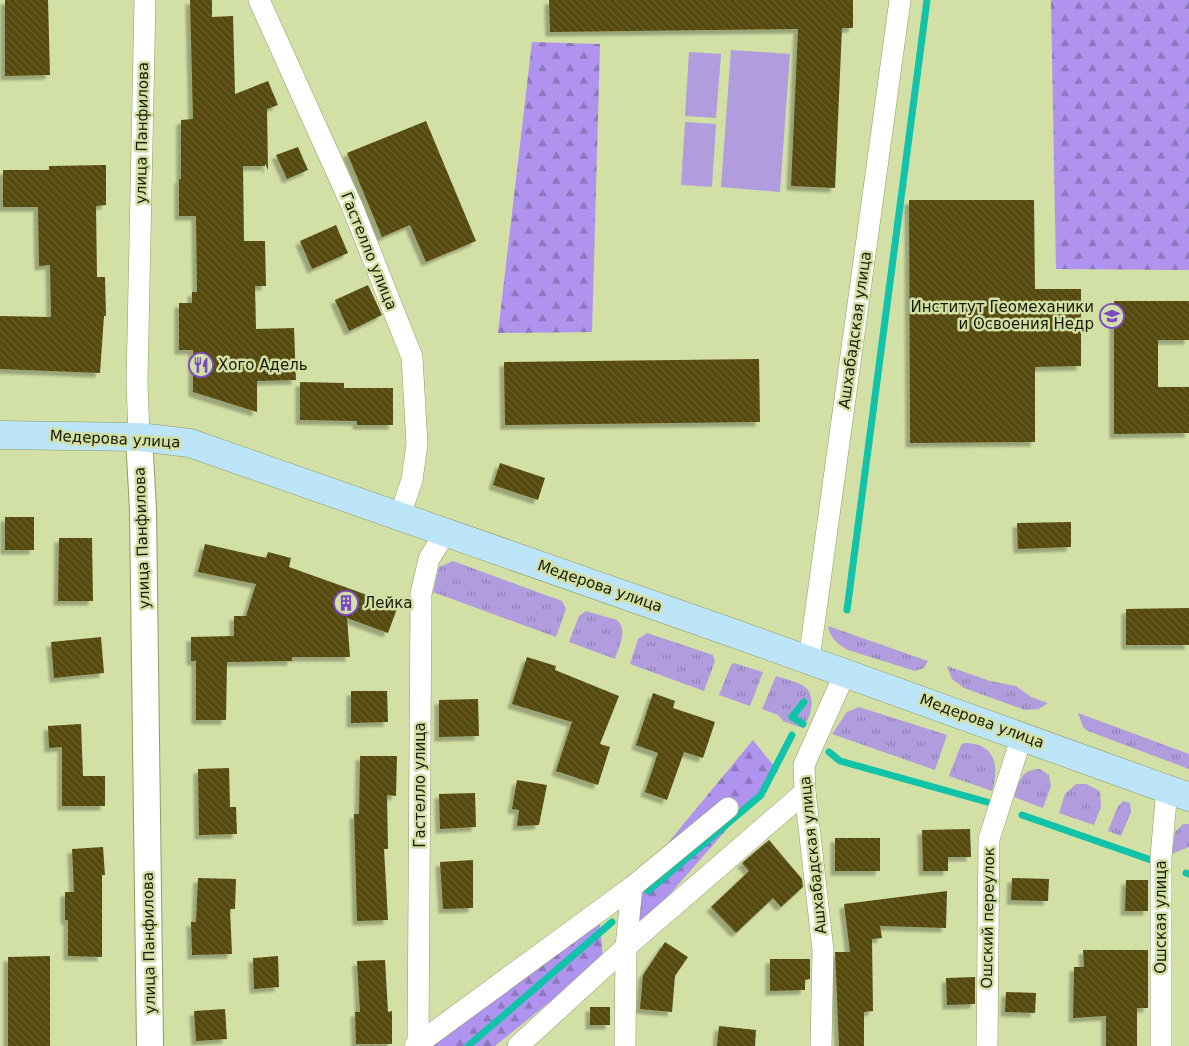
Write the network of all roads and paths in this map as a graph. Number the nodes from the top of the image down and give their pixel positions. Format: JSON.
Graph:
{"nodes":[{"id":1,"x":145,"y":0,"type":"edge"},
{"id":2,"x":259,"y":0,"type":"edge"},
{"id":3,"x":900,"y":0,"type":"edge"},
{"id":4,"x":0,"y":435,"type":"edge"},
{"id":5,"x":139,"y":437,"type":"junction"},
{"id":6,"x":400,"y":515,"type":"junction"},
{"id":7,"x":446,"y":531,"type":"junction"},
{"id":8,"x":810,"y":660,"type":"junction"},
{"id":9,"x":845,"y":672,"type":"junction"},
{"id":10,"x":1022,"y":736,"type":"junction"},
{"id":11,"x":805,"y":792,"type":"junction"},
{"id":12,"x":1178,"y":793,"type":"edge"},
{"id":13,"x":728,"y":808,"type":"dead end"},
{"id":14,"x":632,"y":887,"type":"junction"},
{"id":15,"x":626,"y":948,"type":"junction"},
{"id":16,"x":416,"y":1045,"type":"edge"},
{"id":17,"x":150,"y":1046,"type":"edge"},
{"id":18,"x":518,"y":1046,"type":"edge"},
{"id":19,"x":625,"y":1046,"type":"edge"},
{"id":20,"x":821,"y":1046,"type":"edge"},
{"id":21,"x":987,"y":1046,"type":"edge"},
{"id":22,"x":1161,"y":1046,"type":"edge"}],
"edges":[{"from":1,"to":5,"type":"street","name":"улица Панфилова"},
{"from":2,"to":6,"type":"street","name":"Гастелло улица"},
{"from":3,"to":8,"type":"street","name":"Ашхабадская улица"},
{"from":4,"to":5,"type":"main road","name":"Медерова улица"},
{"from":5,"to":6,"type":"main road","name":"Медерова улица"},
{"from":5,"to":17,"type":"street","name":"улица Панфилова"},
{"from":6,"to":7,"type":"main road","name":"Медерова улица"},
{"from":7,"to":8,"type":"main road","name":"Медерова улица"},
{"from":7,"to":16,"type":"street","name":"Гастелло улица"},
{"from":8,"to":9,"type":"main road","name":"Медерова улица"},
{"from":9,"to":10,"type":"main road","name":"Медерова улица"},
{"from":9,"to":11,"type":"street","name":"Ашхабадская улица"},
{"from":10,"to":12,"type":"main road","name":"Медерова улица"},
{"from":10,"to":21,"type":"street","name":"Ошский переулок"},
{"from":11,"to":15,"type":"street"},
{"from":11,"to":20,"type":"street","name":"Ашхабадская улица"},
{"from":12,"to":22,"type":"street","name":"Ошская улица"},
{"from":13,"to":14,"type":"street","name":"Гастелло улица"},
{"from":14,"to":15,"type":"street"},
{"from":14,"to":16,"type":"street","name":"Гастелло улица"},
{"from":15,"to":18,"type":"street"},
{"from":15,"to":19,"type":"street"}]}
